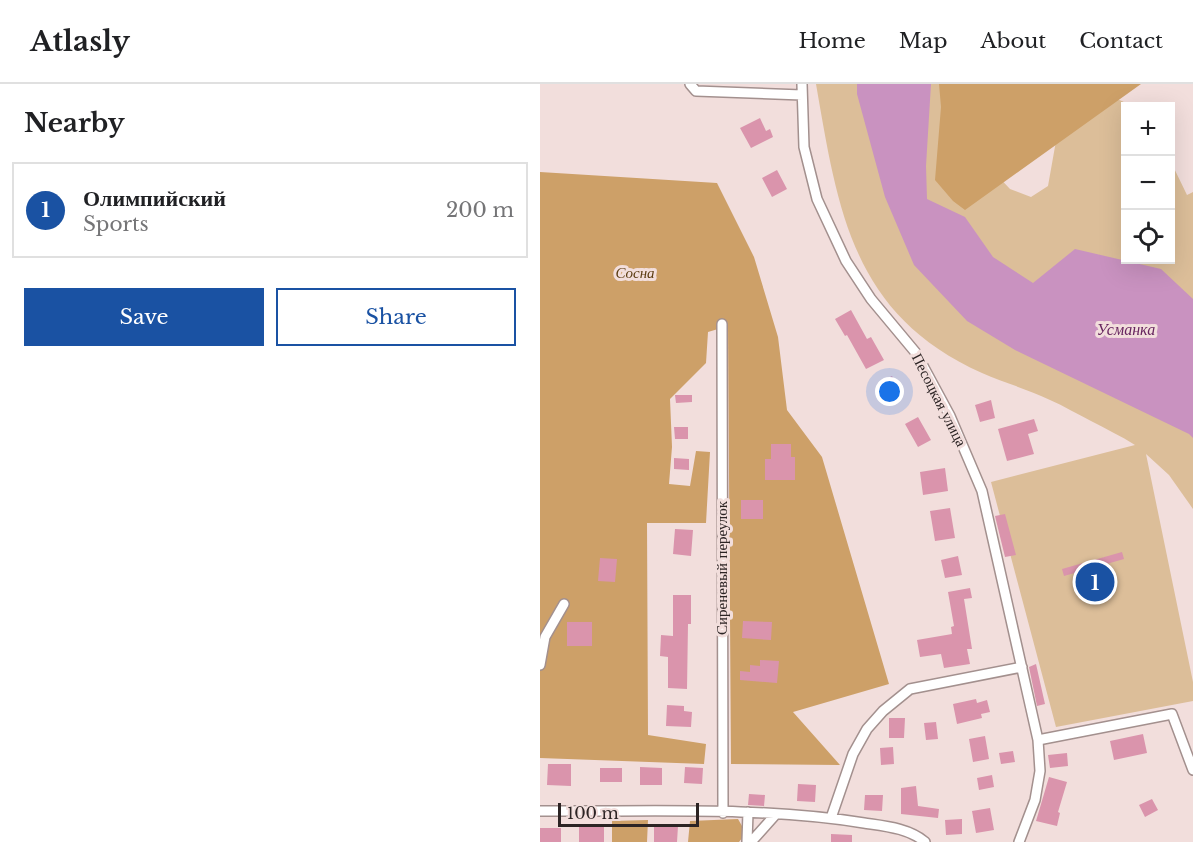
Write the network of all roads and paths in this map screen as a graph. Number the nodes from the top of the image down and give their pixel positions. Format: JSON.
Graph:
{"nodes":[{"id":1,"x":690,"y":84,"type":"edge"},
{"id":2,"x":801,"y":84,"type":"edge"},
{"id":3,"x":802,"y":95,"type":"junction"},
{"id":4,"x":722,"y":324,"type":"dead end"},
{"id":5,"x":564,"y":604,"type":"dead end"},
{"id":6,"x":540,"y":665,"type":"edge"},
{"id":7,"x":1022,"y":667,"type":"junction"},
{"id":8,"x":1038,"y":740,"type":"junction"},
{"id":9,"x":1193,"y":770,"type":"edge"},
{"id":10,"x":837,"y":803,"type":"junction"},
{"id":11,"x":540,"y":811,"type":"edge"},
{"id":12,"x":748,"y":812,"type":"junction"},
{"id":13,"x":723,"y":813,"type":"junction"},
{"id":14,"x":776,"y":814,"type":"junction"},
{"id":15,"x":831,"y":818,"type":"junction"},
{"id":16,"x":845,"y":820,"type":"junction"},
{"id":17,"x":749,"y":842,"type":"edge"},
{"id":18,"x":925,"y":842,"type":"edge"},
{"id":19,"x":1019,"y":842,"type":"edge"}],
"edges":[{"from":1,"to":3,"type":"street"},
{"from":2,"to":3,"type":"street","name":"Песоцкая улица"},
{"from":3,"to":7,"type":"street","name":"Песоцкая улица"},
{"from":4,"to":13,"type":"street","name":"Сиреневый переулок"},
{"from":5,"to":6,"type":"street"},
{"from":7,"to":8,"type":"street","name":"Песоцкая улица"},
{"from":7,"to":10,"type":"street"},
{"from":8,"to":9,"type":"street"},
{"from":8,"to":19,"type":"street","name":"Песоцкая улица"},
{"from":10,"to":15,"type":"street"},
{"from":10,"to":16,"type":"street"},
{"from":11,"to":13,"type":"street"},
{"from":12,"to":13,"type":"street"},
{"from":12,"to":14,"type":"street"},
{"from":12,"to":17,"type":"street"},
{"from":14,"to":15,"type":"street"},
{"from":14,"to":17,"type":"street"},
{"from":15,"to":16,"type":"street"},
{"from":16,"to":18,"type":"street"}]}
